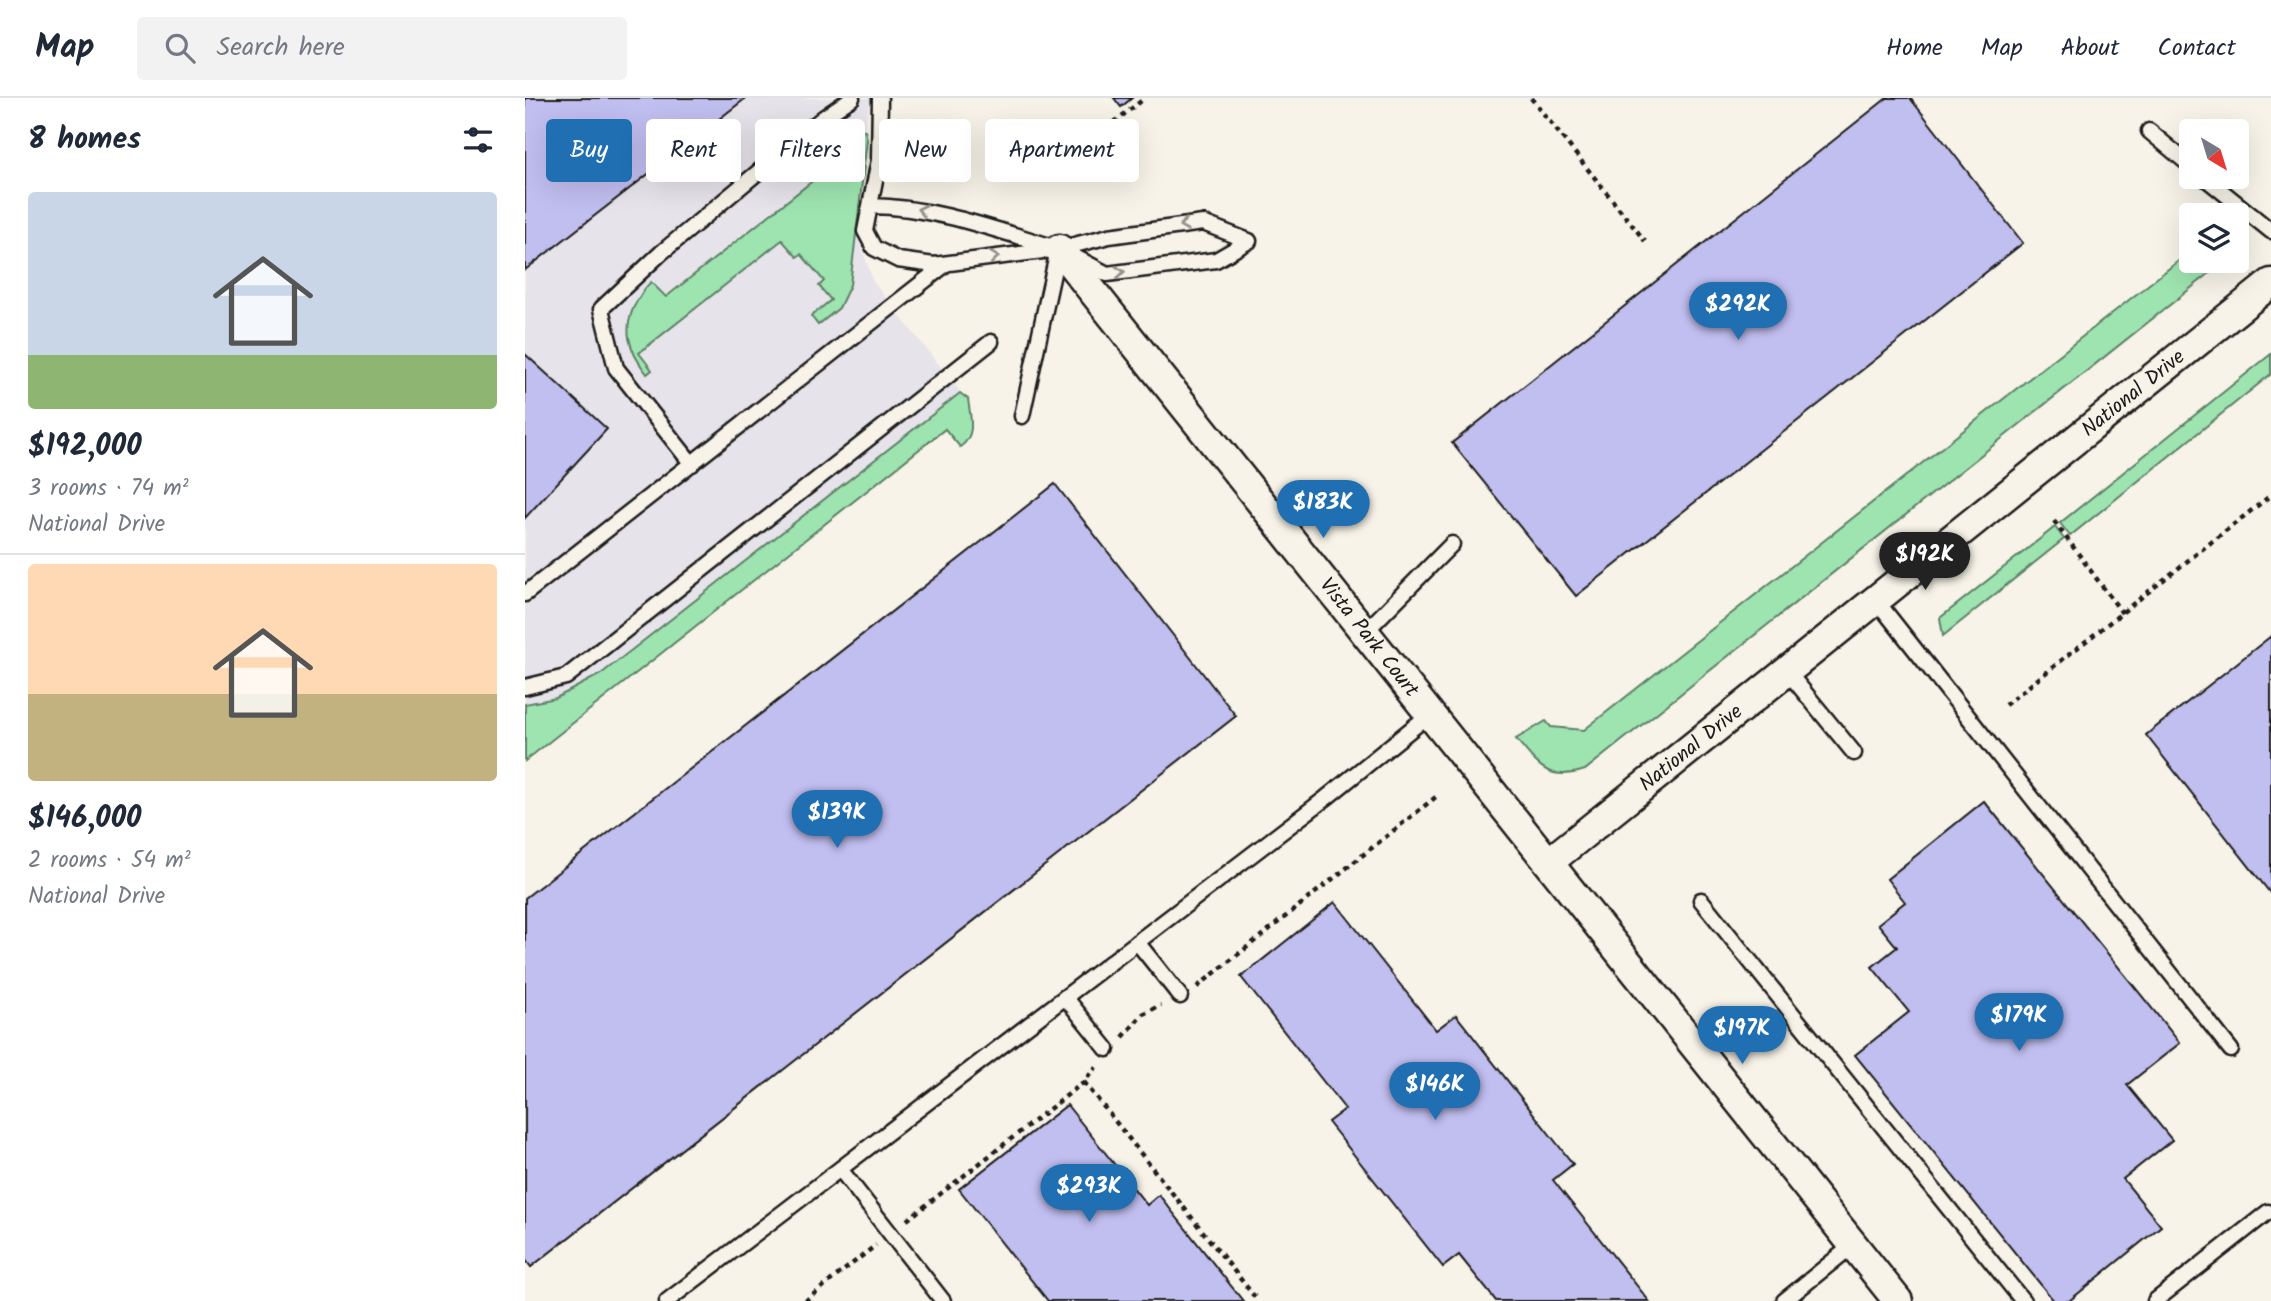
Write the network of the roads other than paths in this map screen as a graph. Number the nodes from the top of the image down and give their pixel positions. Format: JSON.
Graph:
{"nodes":[{"id":1,"x":852,"y":98,"type":"edge"},
{"id":2,"x":880,"y":98,"type":"edge"},
{"id":3,"x":2149,"y":131,"type":"dead end"},
{"id":4,"x":2179,"y":156,"type":"edge"},
{"id":5,"x":2219,"y":189,"type":"edge"},
{"id":6,"x":871,"y":206,"type":"junction"},
{"id":7,"x":2271,"y":232,"type":"edge"},
{"id":8,"x":1059,"y":248,"type":"junction"},
{"id":9,"x":947,"y":263,"type":"junction"},
{"id":10,"x":2271,"y":283,"type":"edge"},
{"id":11,"x":991,"y":342,"type":"dead end"},
{"id":12,"x":1021,"y":416,"type":"dead end"},
{"id":13,"x":692,"y":464,"type":"junction"},
{"id":14,"x":1452,"y":544,"type":"dead end"},
{"id":15,"x":525,"y":594,"type":"edge"},
{"id":16,"x":1876,"y":600,"type":"junction"},
{"id":17,"x":1365,"y":632,"type":"junction"},
{"id":18,"x":1787,"y":671,"type":"junction"},
{"id":19,"x":525,"y":687,"type":"edge"},
{"id":20,"x":1430,"y":714,"type":"junction"},
{"id":21,"x":1854,"y":753,"type":"dead end"},
{"id":22,"x":1549,"y":862,"type":"junction"},
{"id":23,"x":1701,"y":900,"type":"dead end"},
{"id":24,"x":1137,"y":942,"type":"junction"},
{"id":25,"x":1180,"y":996,"type":"dead end"},
{"id":26,"x":1065,"y":997,"type":"junction"},
{"id":27,"x":1107,"y":1049,"type":"dead end"},
{"id":28,"x":2231,"y":1049,"type":"dead end"},
{"id":29,"x":840,"y":1169,"type":"junction"},
{"id":30,"x":2268,"y":1212,"type":"dead end"},
{"id":31,"x":1853,"y":1245,"type":"junction"},
{"id":32,"x":667,"y":1301,"type":"edge"},
{"id":33,"x":943,"y":1301,"type":"edge"},
{"id":34,"x":1784,"y":1301,"type":"edge"},
{"id":35,"x":1898,"y":1301,"type":"edge"},
{"id":36,"x":2023,"y":1301,"type":"edge"},
{"id":37,"x":2155,"y":1301,"type":"edge"}],
"edges":[{"from":1,"to":13,"type":"lane"},
{"from":2,"to":6,"type":"lane"},
{"from":3,"to":4,"type":"lane"},
{"from":5,"to":7,"type":"lane"},
{"from":8,"to":6,"type":"lane","one_way":true},
{"from":6,"to":9,"type":"lane"},
{"from":8,"to":8,"type":"lane","one_way":true},
{"from":9,"to":8,"type":"lane","one_way":true},
{"from":8,"to":12,"type":"lane"},
{"from":8,"to":17,"type":"street","name":"Vista Park Court"},
{"from":9,"to":13,"type":"lane"},
{"from":10,"to":16,"type":"street","name":"National Drive"},
{"from":11,"to":19,"type":"lane"},
{"from":13,"to":15,"type":"lane"},
{"from":14,"to":17,"type":"lane"},
{"from":16,"to":18,"type":"street","name":"National Drive"},
{"from":16,"to":28,"type":"lane"},
{"from":17,"to":20,"type":"street","name":"Vista Park Court"},
{"from":18,"to":21,"type":"lane"},
{"from":18,"to":22,"type":"street","name":"National Drive"},
{"from":20,"to":22,"type":"street","name":"Vista Park Court"},
{"from":20,"to":24,"type":"lane"},
{"from":22,"to":31,"type":"street"},
{"from":23,"to":36,"type":"lane"},
{"from":24,"to":25,"type":"lane"},
{"from":24,"to":26,"type":"lane"},
{"from":26,"to":27,"type":"lane"},
{"from":26,"to":29,"type":"lane"},
{"from":29,"to":32,"type":"lane"},
{"from":29,"to":33,"type":"lane"},
{"from":30,"to":37,"type":"lane"},
{"from":31,"to":34,"type":"lane"},
{"from":31,"to":35,"type":"street"}]}
